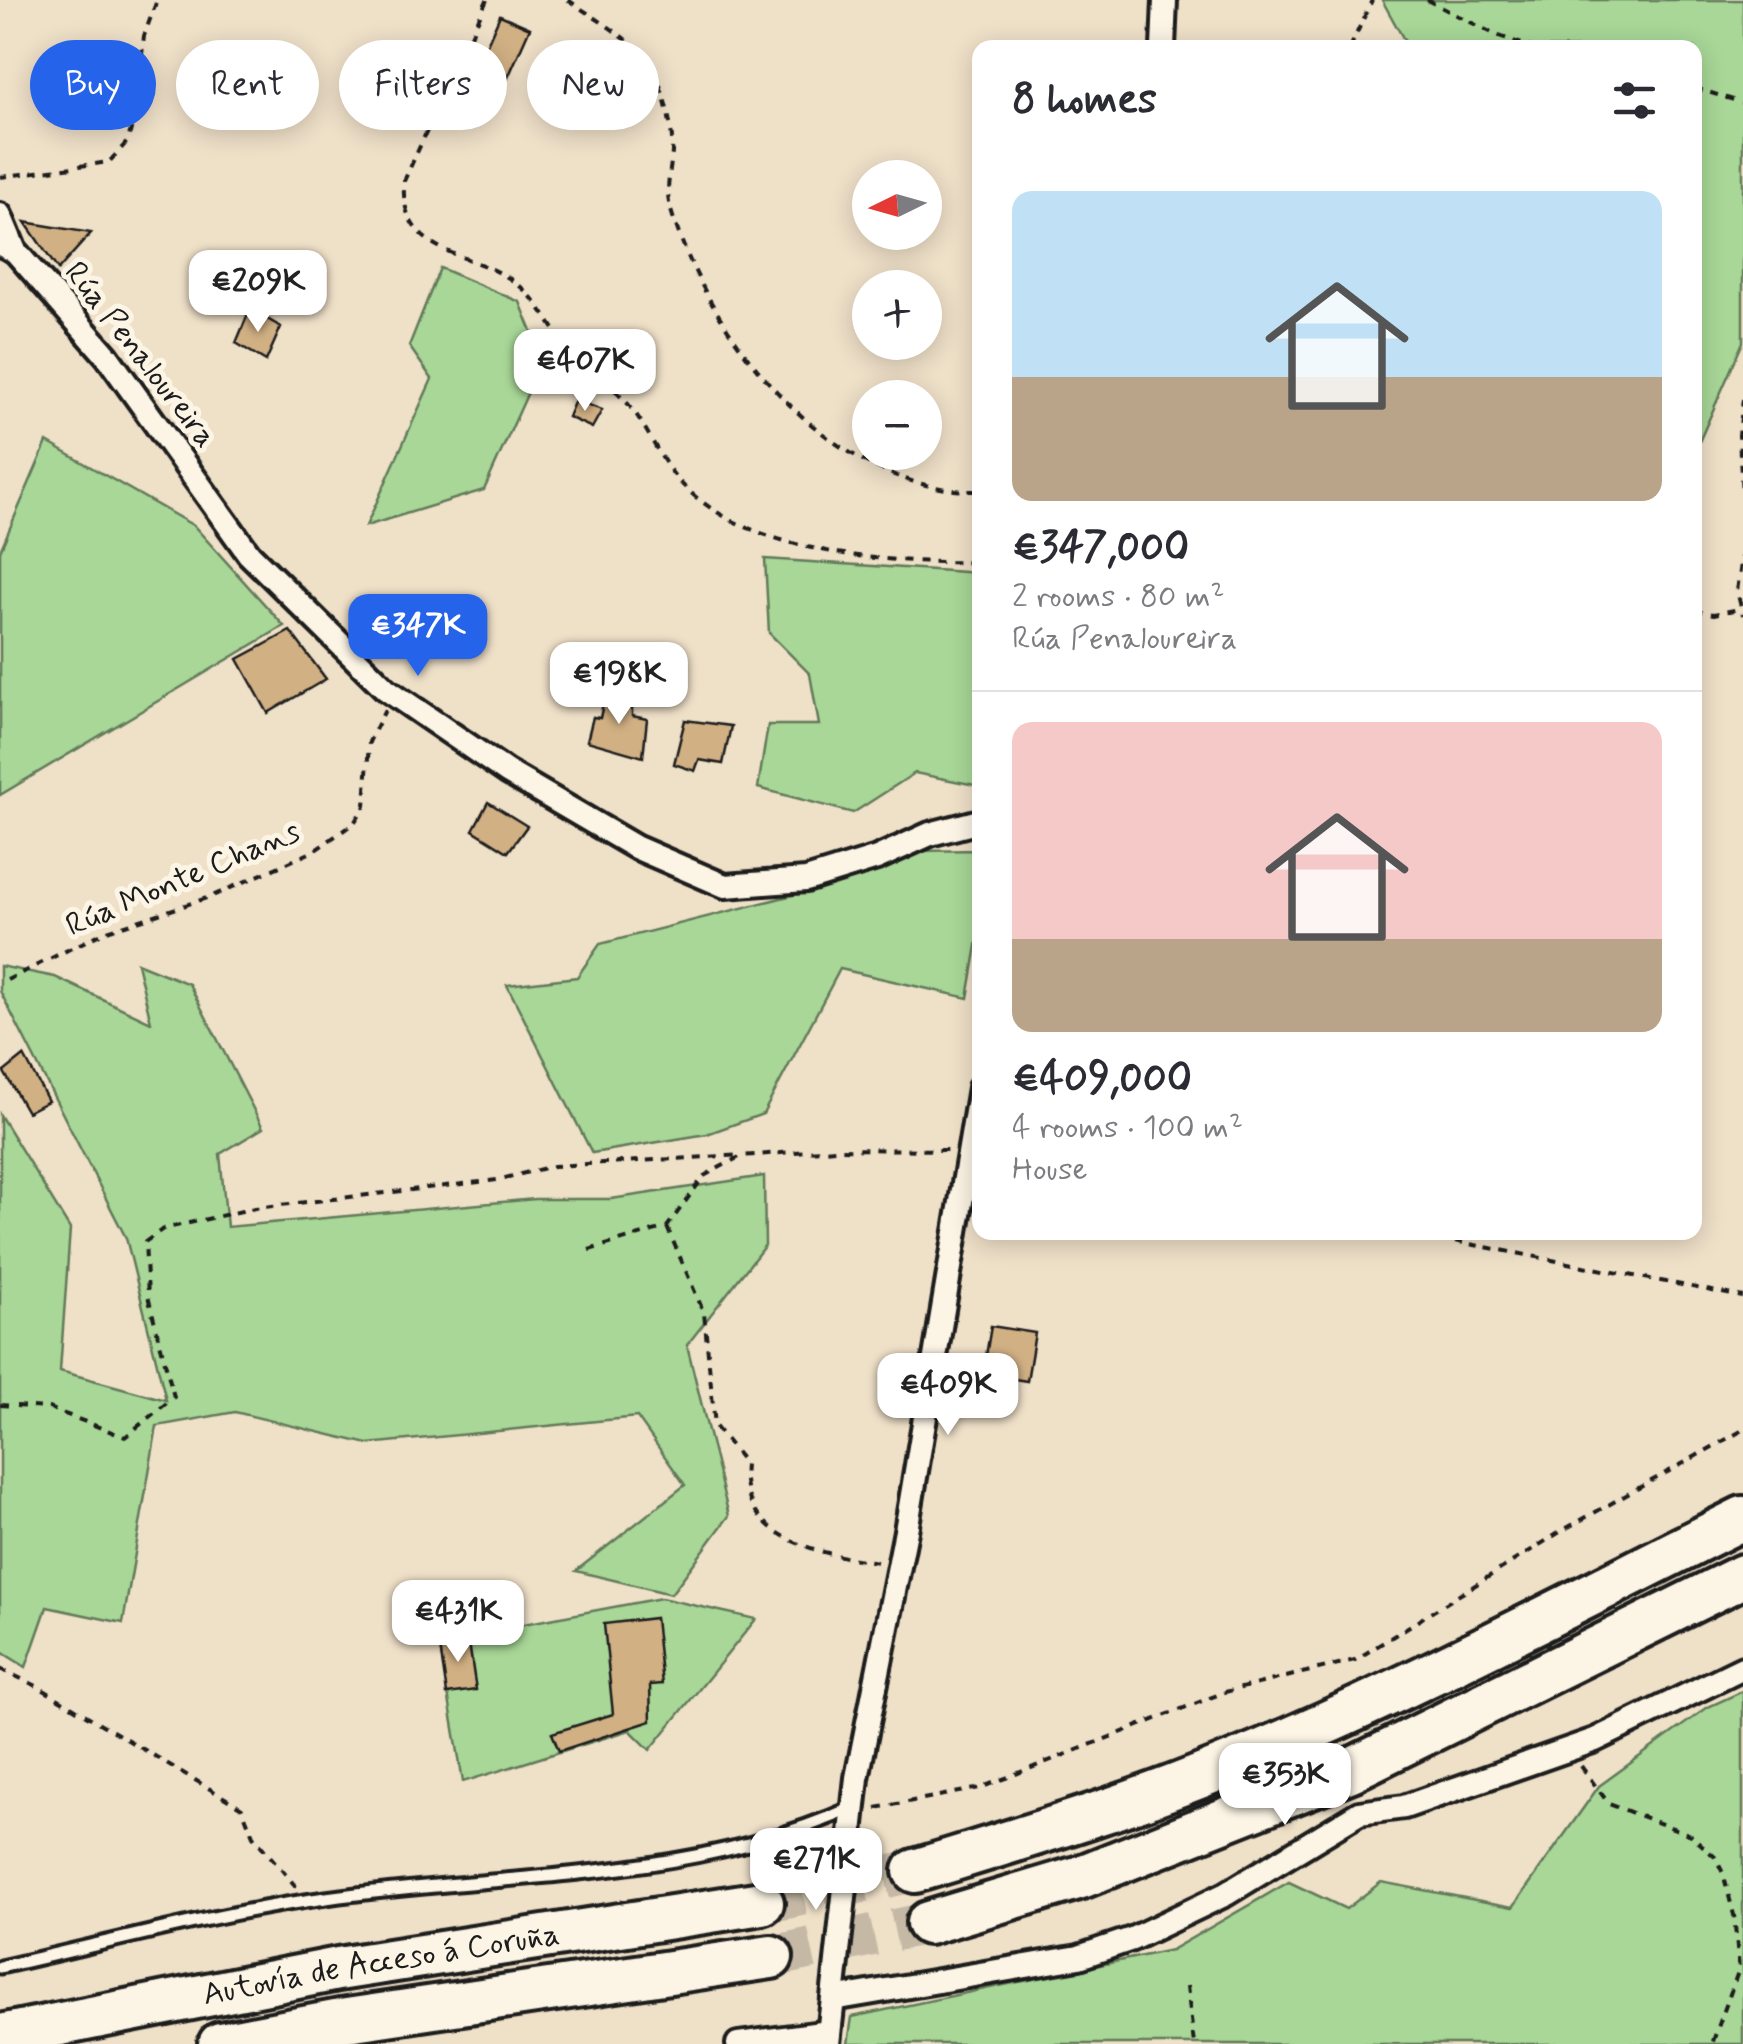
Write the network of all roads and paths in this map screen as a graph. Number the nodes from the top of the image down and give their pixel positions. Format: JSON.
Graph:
{"nodes":[{"id":1,"x":157,"y":0,"type":"edge"},
{"id":2,"x":487,"y":0,"type":"edge"},
{"id":3,"x":568,"y":0,"type":"edge"},
{"id":4,"x":1165,"y":0,"type":"edge"},
{"id":5,"x":1372,"y":0,"type":"edge"},
{"id":6,"x":1427,"y":0,"type":"edge"},
{"id":7,"x":1163,"y":40,"type":"edge"},
{"id":8,"x":1354,"y":40,"type":"edge"},
{"id":9,"x":1511,"y":40,"type":"edge"},
{"id":10,"x":1702,"y":90,"type":"edge"},
{"id":11,"x":1743,"y":103,"type":"edge"},
{"id":12,"x":0,"y":177,"type":"edge"},
{"id":13,"x":0,"y":214,"type":"edge"},
{"id":14,"x":7,"y":247,"type":"edge"},
{"id":15,"x":1743,"y":399,"type":"edge"},
{"id":16,"x":972,"y":492,"type":"edge"},
{"id":17,"x":1743,"y":516,"type":"edge"},
{"id":18,"x":1743,"y":550,"type":"edge"},
{"id":19,"x":972,"y":562,"type":"edge"},
{"id":20,"x":1702,"y":612,"type":"edge"},
{"id":21,"x":1742,"y":612,"type":"edge"},
{"id":22,"x":401,"y":699,"type":"junction"},
{"id":23,"x":972,"y":824,"type":"edge"},
{"id":24,"x":7,"y":980,"type":"dead end"},
{"id":25,"x":972,"y":1138,"type":"edge"},
{"id":26,"x":970,"y":1150,"type":"junction"},
{"id":27,"x":742,"y":1155,"type":"dead end"},
{"id":28,"x":668,"y":1226,"type":"junction"},
{"id":29,"x":1449,"y":1240,"type":"edge"},
{"id":30,"x":589,"y":1250,"type":"dead end"},
{"id":31,"x":1743,"y":1297,"type":"edge"},
{"id":32,"x":0,"y":1405,"type":"edge"},
{"id":33,"x":1743,"y":1430,"type":"edge"},
{"id":34,"x":1743,"y":1518,"type":"edge"},
{"id":35,"x":899,"y":1565,"type":"junction"},
{"id":36,"x":1743,"y":1576,"type":"edge"},
{"id":37,"x":1743,"y":1668,"type":"edge"},
{"id":38,"x":0,"y":1669,"type":"edge"},
{"id":39,"x":1570,"y":1750,"type":"junction"},
{"id":40,"x":865,"y":1808,"type":"junction"},
{"id":41,"x":915,"y":1871,"type":"tunnel mouth"},
{"id":42,"x":327,"y":1898,"type":"junction"},
{"id":43,"x":762,"y":1903,"type":"tunnel mouth"},
{"id":44,"x":928,"y":1923,"type":"tunnel mouth"},
{"id":45,"x":770,"y":1956,"type":"tunnel mouth"},
{"id":46,"x":0,"y":1968,"type":"edge"},
{"id":47,"x":1187,"y":1986,"type":"dead end"},
{"id":48,"x":830,"y":2021,"type":"edge"},
{"id":49,"x":0,"y":2036,"type":"edge"},
{"id":50,"x":220,"y":2044,"type":"edge"},
{"id":51,"x":738,"y":2044,"type":"edge"},
{"id":52,"x":1194,"y":2044,"type":"edge"},
{"id":53,"x":1712,"y":2044,"type":"edge"}],
"edges":[{"from":1,"to":12,"type":"path"},
{"from":2,"to":19,"type":"path"},
{"from":3,"to":16,"type":"path"},
{"from":4,"to":7,"type":"street"},
{"from":5,"to":8,"type":"path"},
{"from":6,"to":9,"type":"path"},
{"from":10,"to":11,"type":"path"},
{"from":13,"to":14,"type":"street"},
{"from":14,"to":22,"type":"street","name":"Rúa Penaloureira"},
{"from":15,"to":17,"type":"path"},
{"from":18,"to":21,"type":"path"},
{"from":20,"to":21,"type":"path"},
{"from":22,"to":23,"type":"street","name":"Rúa Penaloureira"},
{"from":22,"to":24,"type":"path","name":"Rúa Monte Chans"},
{"from":25,"to":26,"type":"street"},
{"from":26,"to":28,"type":"path"},
{"from":26,"to":35,"type":"street"},
{"from":27,"to":32,"type":"path"},
{"from":28,"to":30,"type":"path"},
{"from":28,"to":35,"type":"path"},
{"from":29,"to":31,"type":"path"},
{"from":33,"to":40,"type":"path"},
{"from":34,"to":41,"type":"highway"},
{"from":35,"to":40,"type":"street"},
{"from":36,"to":44,"type":"highway"},
{"from":37,"to":39,"type":"street"},
{"from":38,"to":42,"type":"path"},
{"from":39,"to":48,"type":"street"},
{"from":39,"to":53,"type":"path"},
{"from":40,"to":42,"type":"lane"},
{"from":40,"to":48,"type":"street"},
{"from":42,"to":46,"type":"lane"},
{"from":43,"to":49,"type":"highway","name":"Autovía de Acceso á Coruña"},
{"from":45,"to":50,"type":"highway","name":"Autovía de Acceso á Coruña"},
{"from":47,"to":52,"type":"path"},
{"from":48,"to":51,"type":"street"}]}
